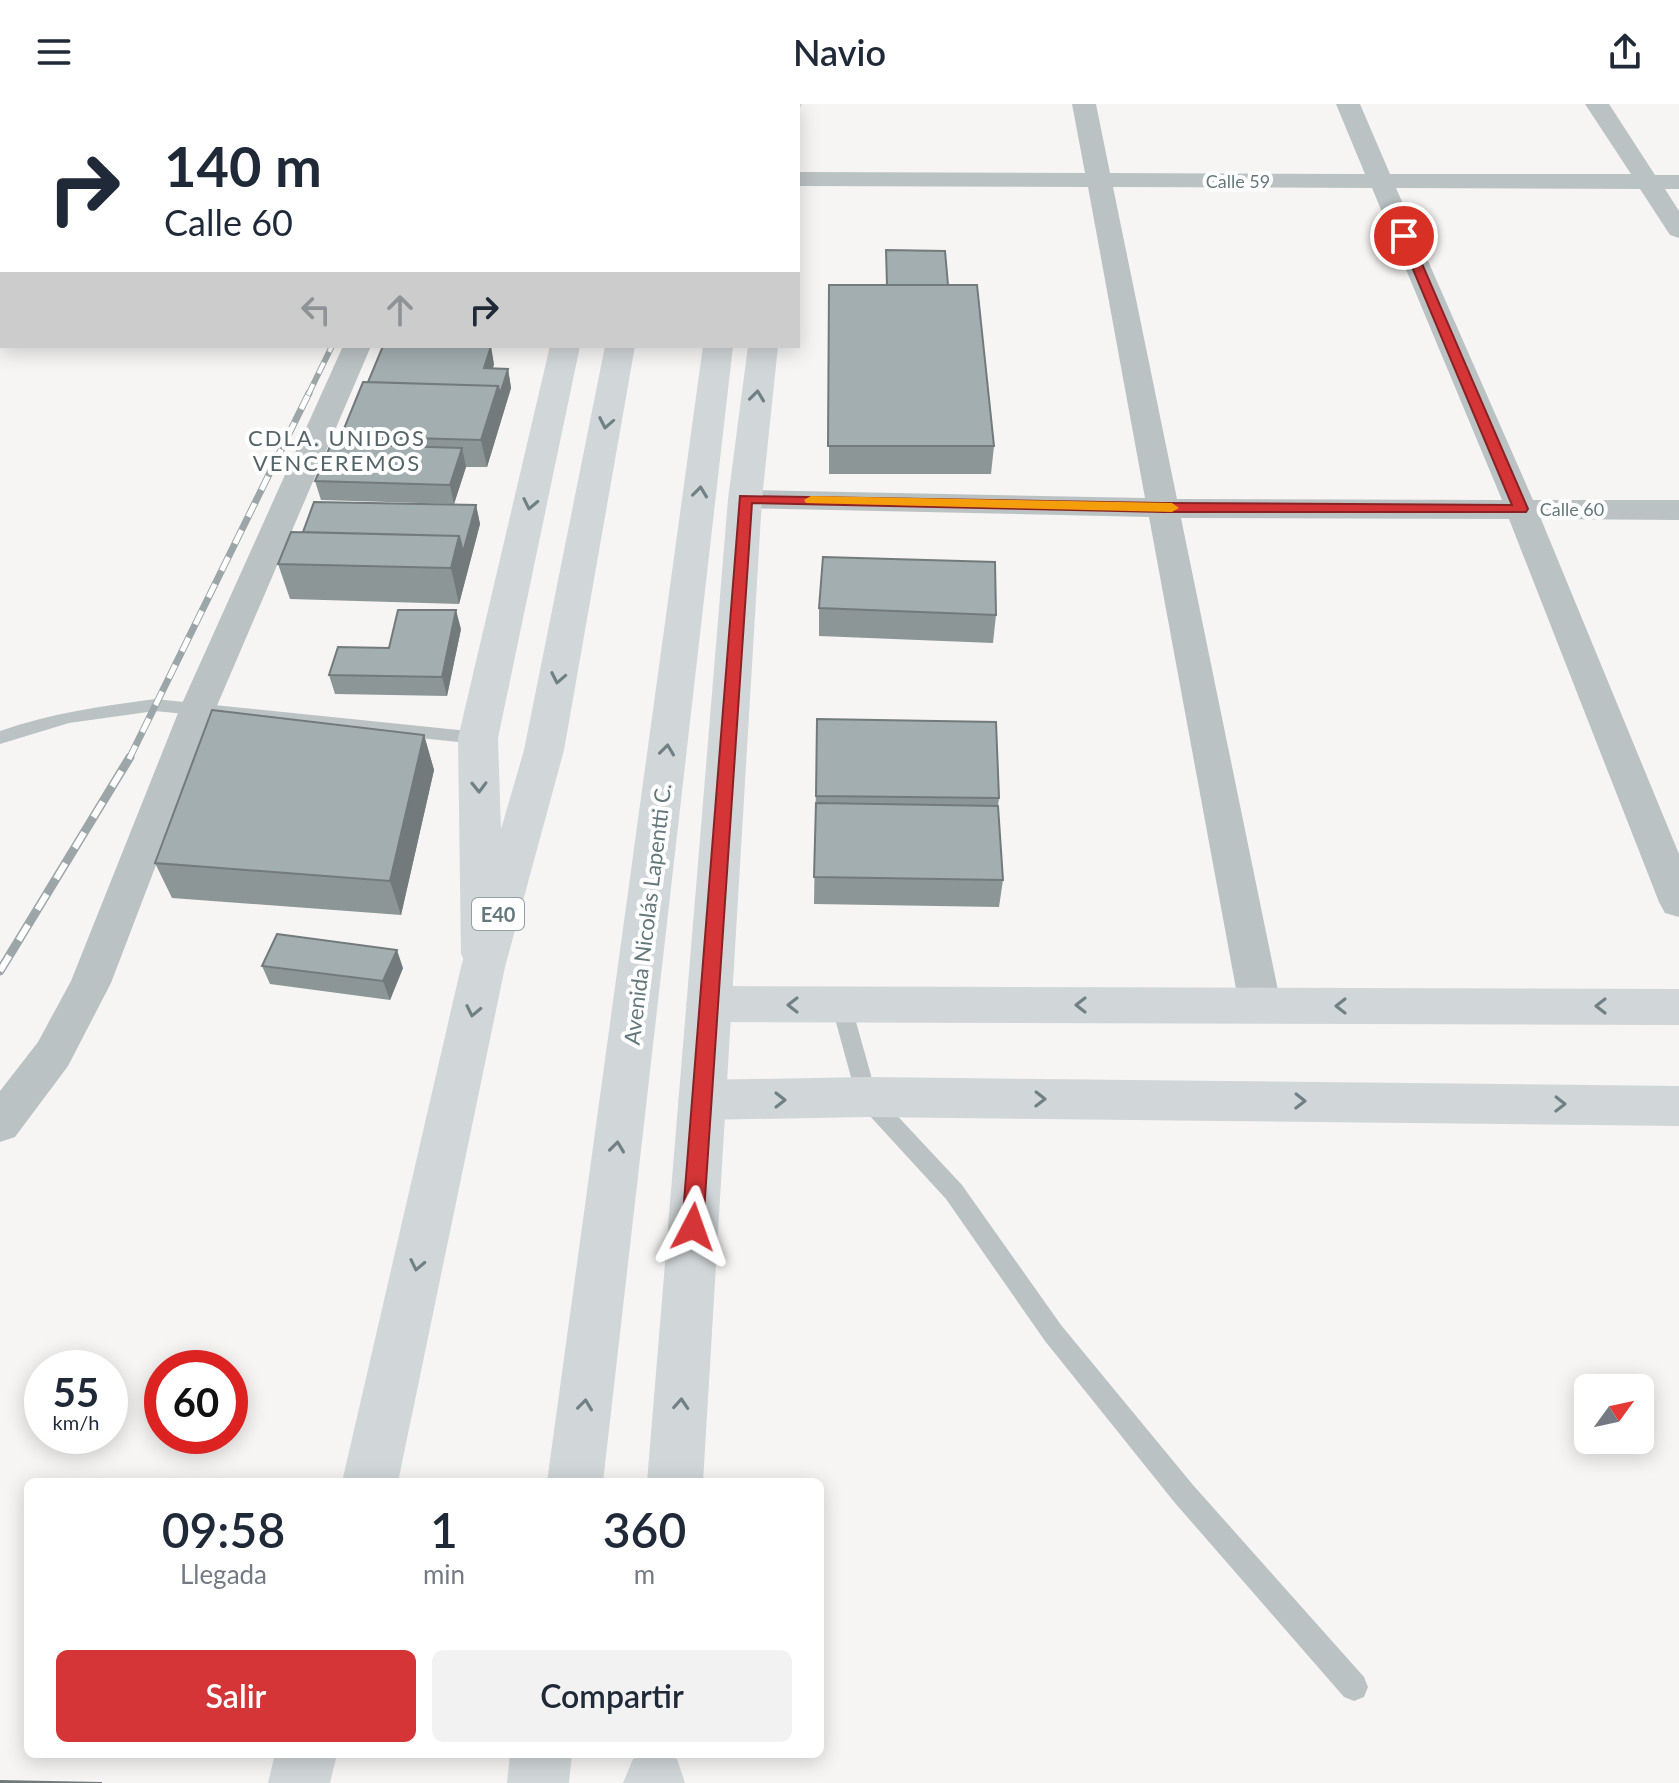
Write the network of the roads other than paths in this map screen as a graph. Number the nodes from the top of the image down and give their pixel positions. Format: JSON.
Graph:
{"nodes":[{"id":1,"x":1084,"y":104,"type":"edge"},
{"id":2,"x":1348,"y":104,"type":"edge"},
{"id":3,"x":1597,"y":104,"type":"edge"},
{"id":4,"x":800,"y":179,"type":"edge"},
{"id":5,"x":1100,"y":180,"type":"junction"},
{"id":6,"x":1381,"y":181,"type":"junction"},
{"id":7,"x":1647,"y":182,"type":"junction"},
{"id":8,"x":1679,"y":182,"type":"edge"},
{"id":9,"x":1679,"y":230,"type":"edge"},
{"id":10,"x":356,"y":348,"type":"edge"},
{"id":11,"x":565,"y":348,"type":"edge"},
{"id":12,"x":620,"y":348,"type":"edge"},
{"id":13,"x":718,"y":348,"type":"edge"},
{"id":14,"x":763,"y":348,"type":"edge"},
{"id":15,"x":745,"y":499,"type":"junction"},
{"id":16,"x":1163,"y":508,"type":"junction"},
{"id":17,"x":1521,"y":509,"type":"junction"},
{"id":18,"x":1679,"y":510,"type":"edge"},
{"id":19,"x":198,"y":708,"type":"junction"},
{"id":20,"x":0,"y":738,"type":"edge"},
{"id":21,"x":478,"y":738,"type":"junction"},
{"id":22,"x":1679,"y":902,"type":"edge"},
{"id":23,"x":483,"y":967,"type":"junction"},
{"id":24,"x":709,"y":1004,"type":"junction"},
{"id":25,"x":841,"y":1004,"type":"junction"},
{"id":26,"x":1260,"y":1005,"type":"junction"},
{"id":27,"x":1679,"y":1007,"type":"edge"},
{"id":28,"x":866,"y":1097,"type":"junction"},
{"id":29,"x":702,"y":1100,"type":"junction"},
{"id":30,"x":1679,"y":1106,"type":"edge"},
{"id":31,"x":0,"y":1124,"type":"edge"},
{"id":32,"x":371,"y":1478,"type":"edge"},
{"id":33,"x":576,"y":1478,"type":"edge"},
{"id":34,"x":675,"y":1478,"type":"edge"},
{"id":35,"x":1354,"y":1687,"type":"dead end"},
{"id":36,"x":305,"y":1758,"type":"edge"},
{"id":37,"x":541,"y":1758,"type":"edge"},
{"id":38,"x":299,"y":1783,"type":"edge"},
{"id":39,"x":538,"y":1783,"type":"edge"}],
"edges":[{"from":1,"to":5,"type":"street"},
{"from":2,"to":6,"type":"street"},
{"from":3,"to":7,"type":"street"},
{"from":4,"to":5,"type":"street","name":"Calle 59"},
{"from":5,"to":6,"type":"street","name":"Calle 59"},
{"from":5,"to":16,"type":"street"},
{"from":6,"to":7,"type":"street","name":"Calle 59"},
{"from":6,"to":17,"type":"street"},
{"from":7,"to":8,"type":"street","name":"Calle 59"},
{"from":7,"to":9,"type":"street"},
{"from":10,"to":19,"type":"street"},
{"from":11,"to":21,"type":"main road","number":"E40","one_way":true},
{"from":12,"to":23,"type":"main road","number":"E40","one_way":true},
{"from":33,"to":13,"type":"main road","name":"Avenida Nicolás Lapentti C.","one_way":true},
{"from":15,"to":14,"type":"main road","one_way":true},
{"from":15,"to":16,"type":"street","name":"Calle 60"},
{"from":15,"to":24,"type":"main road"},
{"from":16,"to":17,"type":"street","name":"Calle 60"},
{"from":16,"to":26,"type":"street"},
{"from":17,"to":18,"type":"street","name":"Calle 60"},
{"from":17,"to":22,"type":"street"},
{"from":19,"to":20,"type":"lane"},
{"from":19,"to":21,"type":"lane"},
{"from":19,"to":31,"type":"street"},
{"from":21,"to":23,"type":"main road","number":"E40","one_way":true},
{"from":23,"to":32,"type":"main road","number":"E40","one_way":true},
{"from":25,"to":24,"type":"main road","one_way":true},
{"from":24,"to":29,"type":"main road"},
{"from":26,"to":25,"type":"main road","one_way":true},
{"from":25,"to":28,"type":"lane"},
{"from":27,"to":26,"type":"main road","one_way":true},
{"from":29,"to":28,"type":"main road","one_way":true},
{"from":28,"to":30,"type":"main road","one_way":true},
{"from":28,"to":35,"type":"lane"},
{"from":34,"to":29,"type":"main road","one_way":true},
{"from":36,"to":38,"type":"main road"},
{"from":37,"to":39,"type":"main road"}]}
